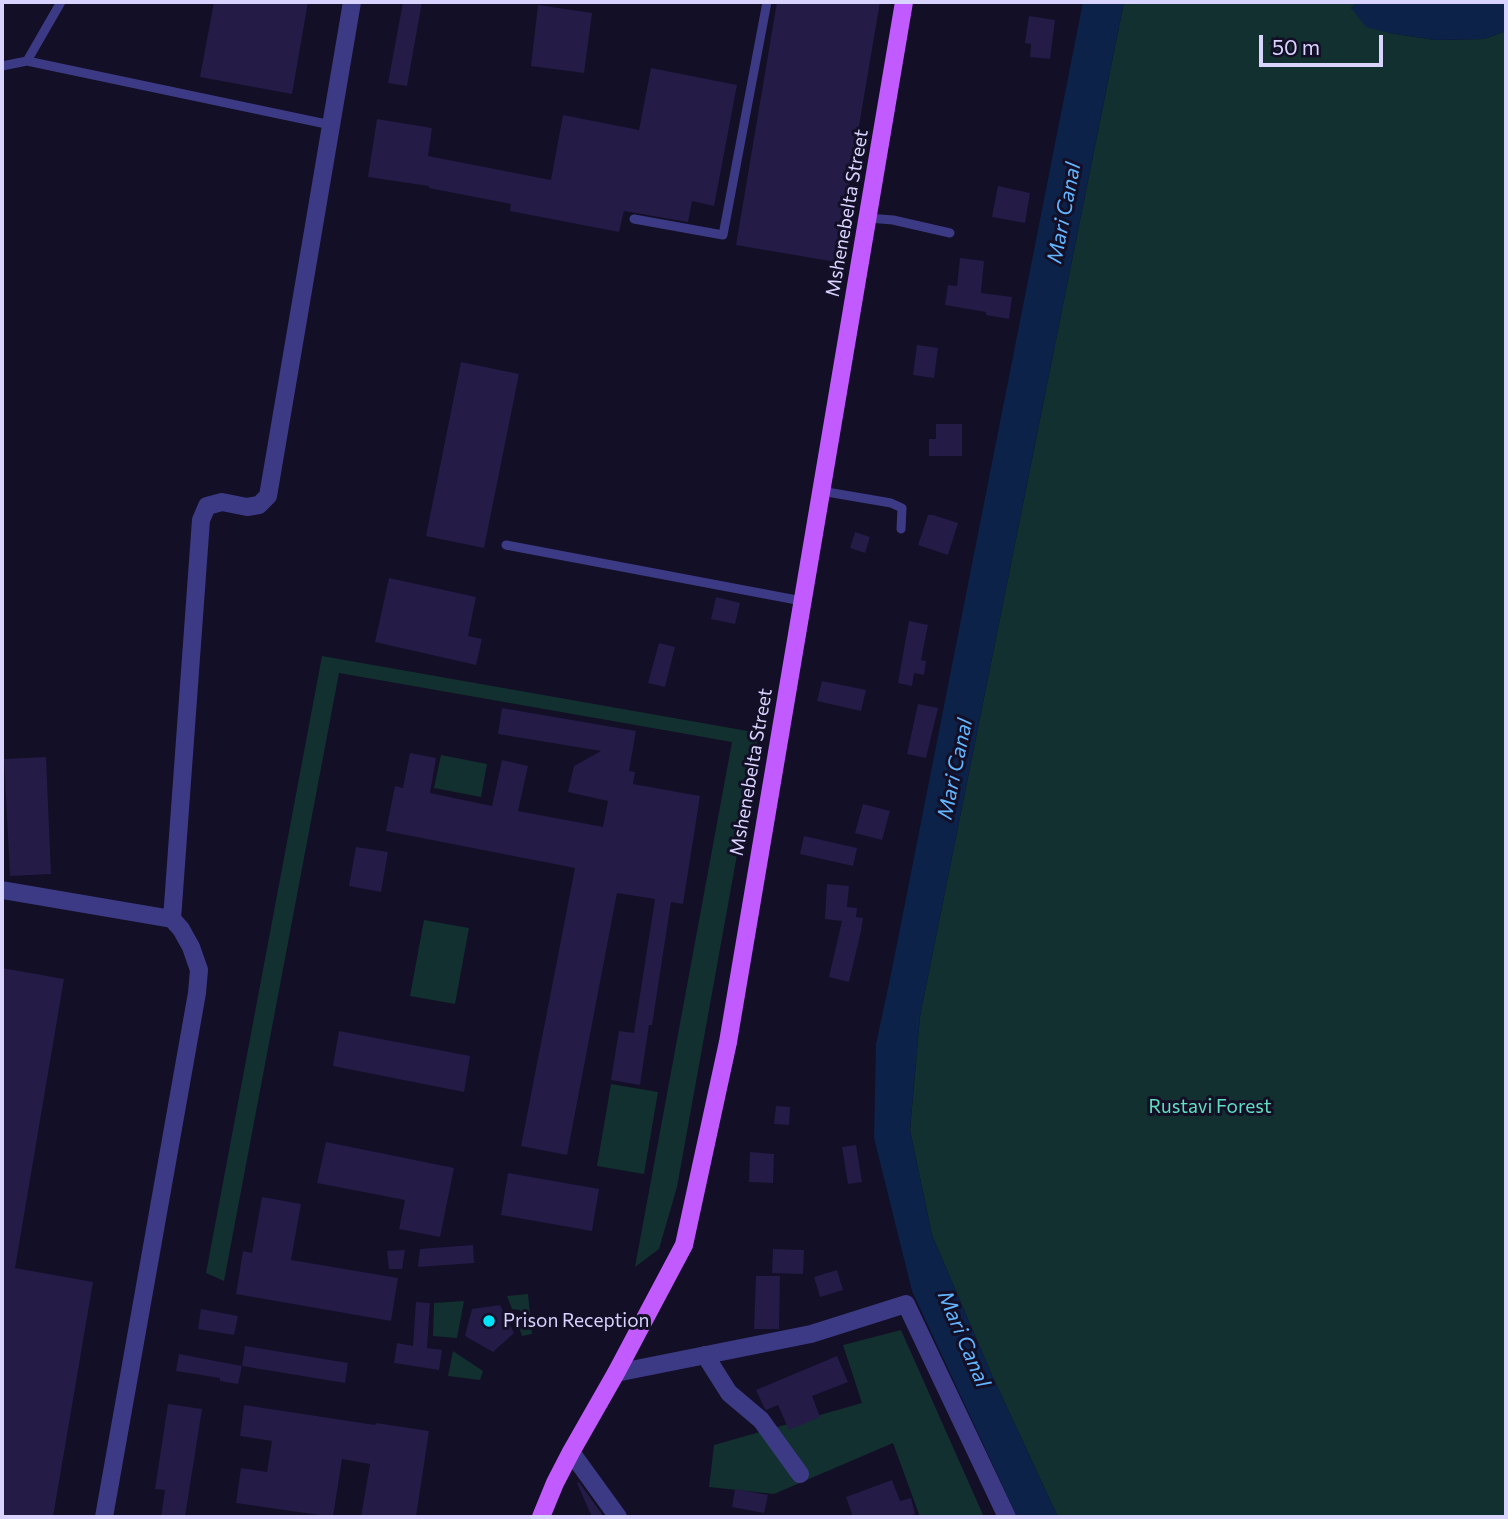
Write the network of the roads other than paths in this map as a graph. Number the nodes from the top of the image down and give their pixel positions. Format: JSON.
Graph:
{"nodes":[{"id":1,"x":61,"y":2,"type":"edge"},
{"id":2,"x":352,"y":2,"type":"edge"},
{"id":3,"x":767,"y":2,"type":"edge"},
{"id":4,"x":904,"y":2,"type":"edge"},
{"id":5,"x":27,"y":61,"type":"junction"},
{"id":6,"x":2,"y":66,"type":"edge"},
{"id":7,"x":331,"y":125,"type":"junction"},
{"id":8,"x":868,"y":218,"type":"junction"},
{"id":9,"x":634,"y":219,"type":"dead end"},
{"id":10,"x":950,"y":233,"type":"dead end"},
{"id":11,"x":821,"y":491,"type":"junction"},
{"id":12,"x":901,"y":529,"type":"dead end"},
{"id":13,"x":506,"y":545,"type":"dead end"},
{"id":14,"x":802,"y":601,"type":"junction"},
{"id":15,"x":2,"y":890,"type":"edge"},
{"id":16,"x":172,"y":919,"type":"junction"},
{"id":17,"x":705,"y":1355,"type":"junction"},
{"id":18,"x":616,"y":1373,"type":"junction"},
{"id":19,"x":571,"y":1452,"type":"junction"},
{"id":20,"x":800,"y":1474,"type":"dead end"},
{"id":21,"x":104,"y":1517,"type":"edge"},
{"id":22,"x":541,"y":1517,"type":"edge"},
{"id":23,"x":618,"y":1517,"type":"edge"},
{"id":24,"x":1007,"y":1517,"type":"edge"}],
"edges":[{"from":1,"to":5,"type":"lane"},
{"from":2,"to":7,"type":"street"},
{"from":3,"to":9,"type":"lane"},
{"from":4,"to":8,"type":"main road","name":"Mshenebelta Street"},
{"from":5,"to":6,"type":"lane"},
{"from":5,"to":7,"type":"lane"},
{"from":7,"to":16,"type":"street"},
{"from":8,"to":10,"type":"lane"},
{"from":8,"to":11,"type":"main road","name":"Mshenebelta Street"},
{"from":11,"to":12,"type":"lane"},
{"from":11,"to":14,"type":"main road","name":"Mshenebelta Street"},
{"from":13,"to":14,"type":"lane"},
{"from":14,"to":18,"type":"main road","name":"Mshenebelta Street"},
{"from":15,"to":16,"type":"street"},
{"from":16,"to":21,"type":"street"},
{"from":17,"to":18,"type":"street"},
{"from":17,"to":20,"type":"street"},
{"from":17,"to":24,"type":"street"},
{"from":18,"to":19,"type":"main road","name":"Mshenebelta Street"},
{"from":19,"to":22,"type":"main road","name":"Mshenebelta Street"},
{"from":19,"to":23,"type":"street"}]}
